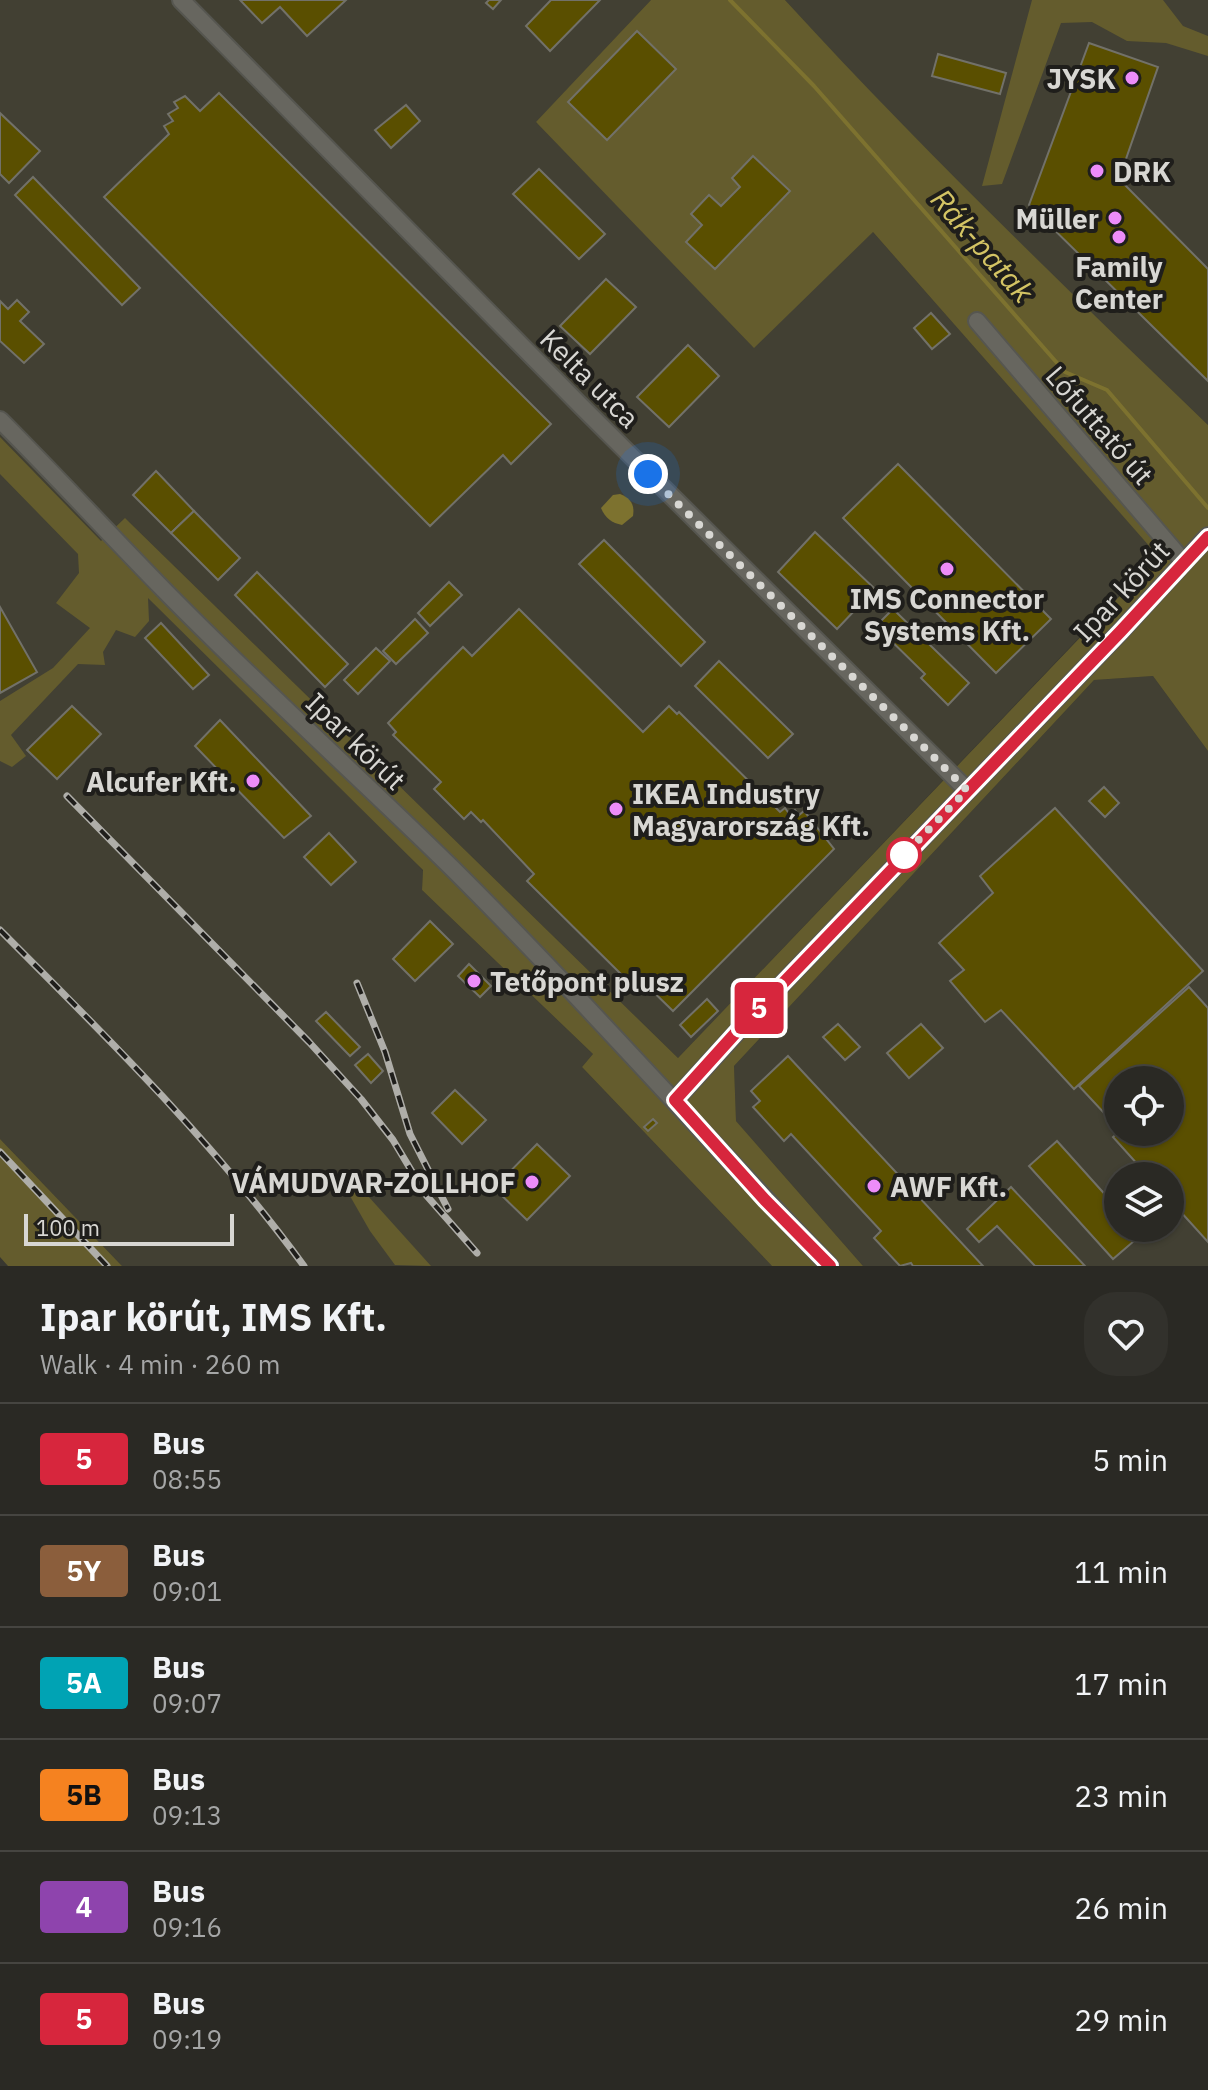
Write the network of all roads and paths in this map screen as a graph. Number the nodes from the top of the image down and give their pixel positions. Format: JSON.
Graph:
{"nodes":[{"id":1,"x":181,"y":0,"type":"edge"},
{"id":2,"x":977,"y":321,"type":"dead end"},
{"id":3,"x":0,"y":420,"type":"edge"},
{"id":4,"x":1208,"y":536,"type":"edge"},
{"id":5,"x":1184,"y":562,"type":"junction"},
{"id":6,"x":967,"y":790,"type":"junction"},
{"id":7,"x":675,"y":1100,"type":"junction"},
{"id":8,"x":830,"y":1266,"type":"edge"}],
"edges":[{"from":1,"to":6,"type":"street","name":"Kelta utca"},
{"from":2,"to":5,"type":"street","name":"Lófuttató út"},
{"from":3,"to":7,"type":"street","name":"Ipar körút"},
{"from":4,"to":5,"type":"street","name":"Ipar körút"},
{"from":5,"to":6,"type":"street","name":"Ipar körút"},
{"from":6,"to":7,"type":"street","name":"Ipar körút"},
{"from":7,"to":8,"type":"street","name":"Ipar körút"}]}
